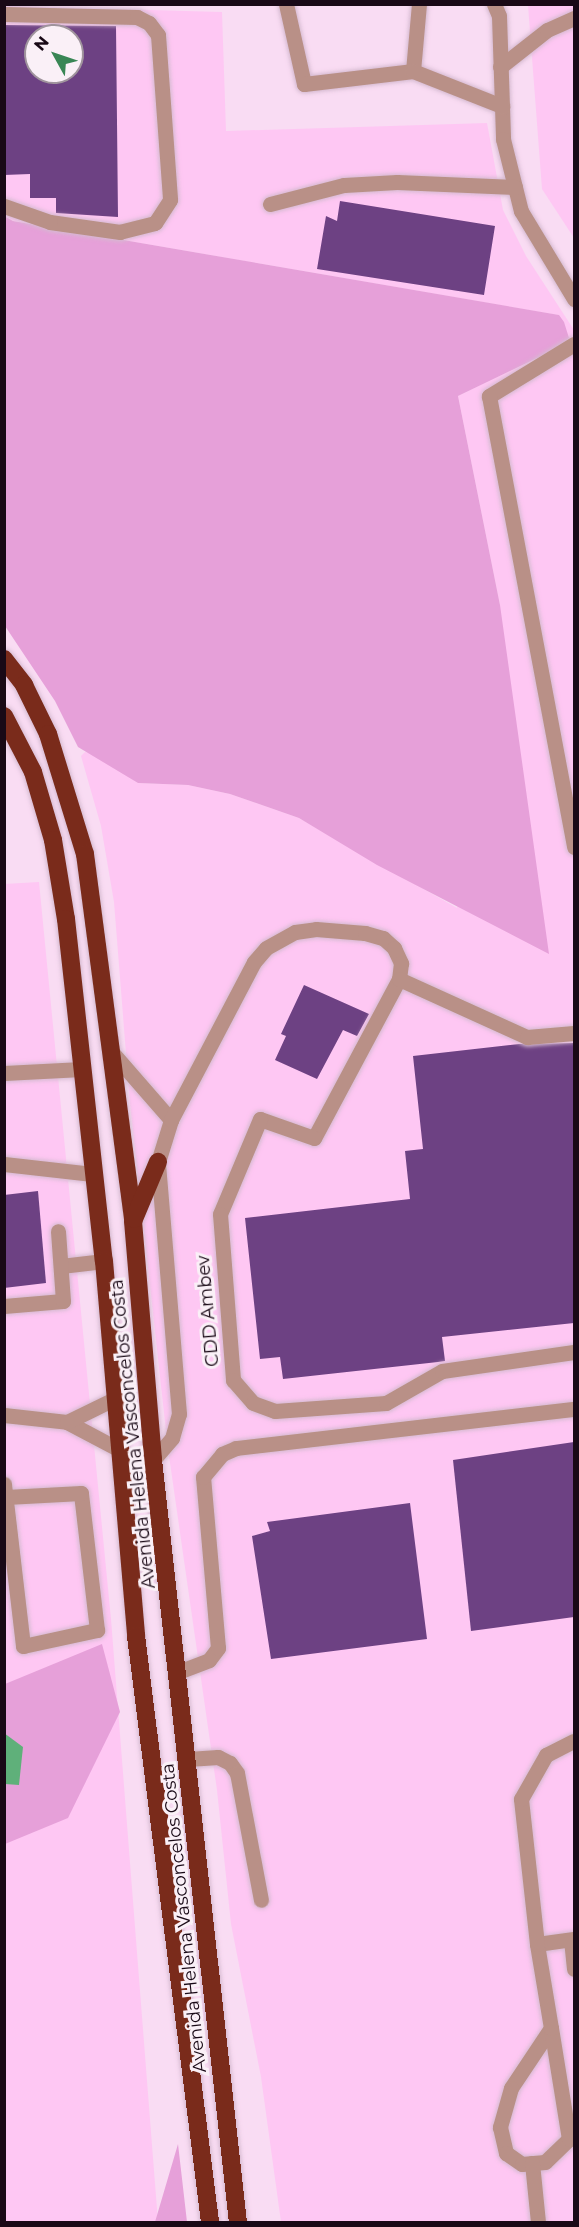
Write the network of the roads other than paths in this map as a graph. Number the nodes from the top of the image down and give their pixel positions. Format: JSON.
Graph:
{"nodes":[{"id":1,"x":286,"y":4,"type":"edge"},
{"id":2,"x":419,"y":4,"type":"edge"},
{"id":3,"x":499,"y":8,"type":"edge"},
{"id":4,"x":4,"y":14,"type":"edge"},
{"id":5,"x":574,"y":18,"type":"edge"},
{"id":6,"x":500,"y":67,"type":"junction"},
{"id":7,"x":413,"y":72,"type":"junction"},
{"id":8,"x":502,"y":106,"type":"junction"},
{"id":9,"x":515,"y":188,"type":"junction"},
{"id":10,"x":270,"y":204,"type":"dead end"},
{"id":11,"x":4,"y":206,"type":"edge"},
{"id":12,"x":574,"y":299,"type":"edge"},
{"id":13,"x":574,"y":344,"type":"edge"},
{"id":14,"x":4,"y":659,"type":"edge"},
{"id":15,"x":4,"y":716,"type":"edge"},
{"id":16,"x":574,"y":847,"type":"edge"},
{"id":17,"x":399,"y":979,"type":"junction"},
{"id":18,"x":574,"y":1033,"type":"edge"},
{"id":19,"x":110,"y":1050,"type":"junction"},
{"id":20,"x":82,"y":1069,"type":"junction"},
{"id":21,"x":4,"y":1073,"type":"edge"},
{"id":22,"x":171,"y":1120,"type":"junction"},
{"id":23,"x":158,"y":1162,"type":"junction"},
{"id":24,"x":4,"y":1164,"type":"edge"},
{"id":25,"x":92,"y":1174,"type":"junction"},
{"id":26,"x":134,"y":1221,"type":"junction"},
{"id":27,"x":58,"y":1231,"type":"dead end"},
{"id":28,"x":104,"y":1261,"type":"junction"},
{"id":29,"x":61,"y":1266,"type":"junction"},
{"id":30,"x":4,"y":1306,"type":"edge"},
{"id":31,"x":574,"y":1352,"type":"edge"},
{"id":32,"x":114,"y":1399,"type":"junction"},
{"id":33,"x":574,"y":1409,"type":"edge"},
{"id":34,"x":4,"y":1415,"type":"edge"},
{"id":35,"x":67,"y":1422,"type":"junction"},
{"id":36,"x":118,"y":1449,"type":"junction"},
{"id":37,"x":153,"y":1460,"type":"junction"},
{"id":38,"x":5,"y":1491,"type":"edge"},
{"id":39,"x":178,"y":1672,"type":"junction"},
{"id":40,"x":574,"y":1741,"type":"edge"},
{"id":41,"x":188,"y":1759,"type":"junction"},
{"id":42,"x":261,"y":1900,"type":"dead end"},
{"id":43,"x":573,"y":1939,"type":"edge"},
{"id":44,"x":537,"y":1944,"type":"junction"},
{"id":45,"x":574,"y":1969,"type":"edge"},
{"id":46,"x":551,"y":2028,"type":"junction"},
{"id":47,"x":532,"y":2163,"type":"junction"},
{"id":48,"x":210,"y":2223,"type":"edge"},
{"id":49,"x":238,"y":2223,"type":"edge"},
{"id":50,"x":538,"y":2223,"type":"edge"}],
"edges":[{"from":1,"to":7,"type":"street"},
{"from":2,"to":7,"type":"street"},
{"from":3,"to":6,"type":"street"},
{"from":4,"to":11,"type":"street"},
{"from":5,"to":6,"type":"street"},
{"from":6,"to":8,"type":"street"},
{"from":7,"to":8,"type":"street"},
{"from":8,"to":9,"type":"street"},
{"from":9,"to":10,"type":"street"},
{"from":9,"to":12,"type":"street"},
{"from":13,"to":16,"type":"street"},
{"from":14,"to":19,"type":"highway","name":"Avenida Helena Vasconcelos Costa"},
{"from":15,"to":20,"type":"highway","name":"Avenida Helena Vasconcelos Costa"},
{"from":17,"to":18,"type":"street"},
{"from":17,"to":22,"type":"street"},
{"from":17,"to":31,"type":"street","name":"CDD Ambev"},
{"from":19,"to":22,"type":"street"},
{"from":19,"to":26,"type":"highway","name":"Avenida Helena Vasconcelos Costa"},
{"from":20,"to":21,"type":"street"},
{"from":20,"to":25,"type":"highway","name":"Avenida Helena Vasconcelos Costa"},
{"from":22,"to":23,"type":"street"},
{"from":23,"to":26,"type":"highway"},
{"from":23,"to":37,"type":"street"},
{"from":24,"to":25,"type":"street"},
{"from":25,"to":28,"type":"highway","name":"Avenida Helena Vasconcelos Costa"},
{"from":26,"to":37,"type":"highway","name":"Avenida Helena Vasconcelos Costa"},
{"from":27,"to":29,"type":"street"},
{"from":28,"to":29,"type":"street"},
{"from":28,"to":32,"type":"highway","name":"Avenida Helena Vasconcelos Costa"},
{"from":29,"to":30,"type":"street"},
{"from":32,"to":35,"type":"street"},
{"from":32,"to":36,"type":"highway","name":"Avenida Helena Vasconcelos Costa"},
{"from":33,"to":39,"type":"street"},
{"from":34,"to":35,"type":"street"},
{"from":35,"to":36,"type":"street"},
{"from":36,"to":48,"type":"highway","name":"Avenida Helena Vasconcelos Costa"},
{"from":37,"to":39,"type":"highway","name":"Avenida Helena Vasconcelos Costa"},
{"from":38,"to":38,"type":"street"},
{"from":39,"to":41,"type":"highway","name":"Avenida Helena Vasconcelos Costa"},
{"from":40,"to":44,"type":"street"},
{"from":41,"to":42,"type":"street"},
{"from":41,"to":49,"type":"highway","name":"Avenida Helena Vasconcelos Costa"},
{"from":43,"to":44,"type":"street"},
{"from":43,"to":45,"type":"street"},
{"from":44,"to":46,"type":"street"},
{"from":46,"to":47,"type":"street"},
{"from":46,"to":47,"type":"street"},
{"from":47,"to":50,"type":"street"}]}
